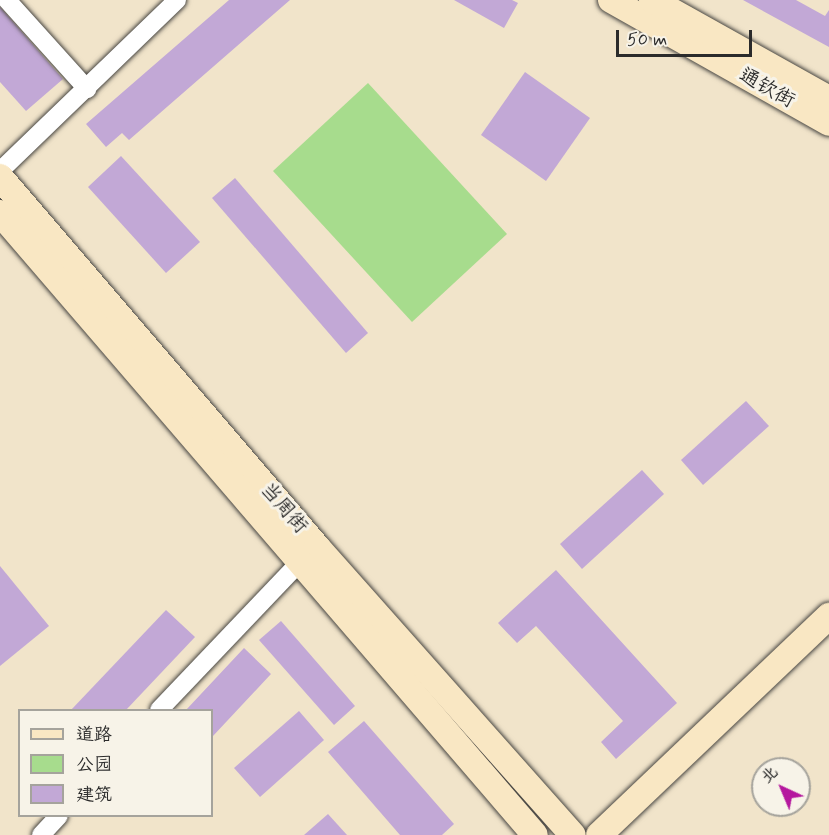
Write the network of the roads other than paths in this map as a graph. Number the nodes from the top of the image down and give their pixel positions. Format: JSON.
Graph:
{"nodes":[{"id":1,"x":8,"y":0,"type":"edge"},
{"id":2,"x":177,"y":0,"type":"edge"},
{"id":3,"x":611,"y":0,"type":"edge"},
{"id":4,"x":652,"y":0,"type":"edge"},
{"id":5,"x":87,"y":89,"type":"junction"},
{"id":6,"x":829,"y":99,"type":"edge"},
{"id":7,"x":829,"y":123,"type":"edge"},
{"id":8,"x":0,"y":171,"type":"edge"},
{"id":9,"x":0,"y":177,"type":"edge"},
{"id":10,"x":0,"y":213,"type":"edge"},
{"id":11,"x":299,"y":562,"type":"junction"},
{"id":12,"x":829,"y":616,"type":"edge"},
{"id":13,"x":161,"y":709,"type":"edge"},
{"id":14,"x":58,"y":817,"type":"edge"},
{"id":15,"x":41,"y":835,"type":"edge"},
{"id":16,"x":535,"y":835,"type":"edge"},
{"id":17,"x":573,"y":835,"type":"edge"},
{"id":18,"x":599,"y":835,"type":"edge"}],
"edges":[{"from":1,"to":5,"type":"street"},
{"from":2,"to":5,"type":"street"},
{"from":3,"to":7,"type":"main road","name":"通钦街"},
{"from":4,"to":6,"type":"main road"},
{"from":5,"to":8,"type":"street"},
{"from":9,"to":17,"type":"main road","name":"当周街"},
{"from":10,"to":11,"type":"main road","name":"当周街"},
{"from":11,"to":13,"type":"street"},
{"from":11,"to":16,"type":"main road","name":"当周街"},
{"from":12,"to":18,"type":"main road"},
{"from":14,"to":15,"type":"street"}]}
